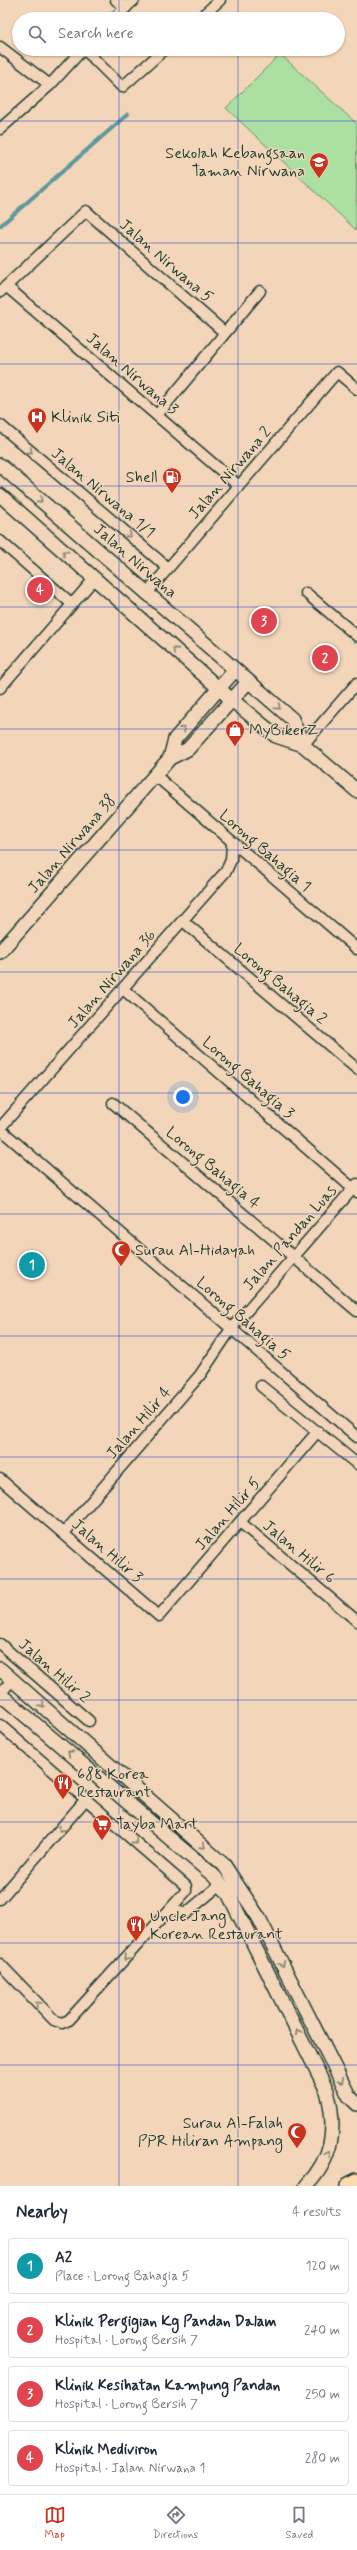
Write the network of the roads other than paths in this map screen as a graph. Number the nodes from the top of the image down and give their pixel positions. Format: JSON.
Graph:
{"nodes":[{"id":1,"x":116,"y":0,"type":"edge"},
{"id":2,"x":134,"y":0,"type":"edge"},
{"id":3,"x":220,"y":0,"type":"edge"},
{"id":4,"x":126,"y":8,"type":"junction"},
{"id":5,"x":121,"y":12,"type":"edge"},
{"id":6,"x":207,"y":12,"type":"edge"},
{"id":7,"x":0,"y":48,"type":"edge"},
{"id":8,"x":77,"y":56,"type":"edge"},
{"id":9,"x":90,"y":56,"type":"edge"},
{"id":10,"x":157,"y":56,"type":"edge"},
{"id":11,"x":50,"y":85,"type":"junction"},
{"id":12,"x":0,"y":129,"type":"edge"},
{"id":13,"x":3,"y":289,"type":"edge"},
{"id":14,"x":260,"y":291,"type":"dead end"},
{"id":15,"x":225,"y":333,"type":"junction"},
{"id":16,"x":357,"y":389,"type":"edge"},
{"id":17,"x":157,"y":415,"type":"junction"},
{"id":18,"x":0,"y":425,"type":"edge"},
{"id":19,"x":0,"y":465,"type":"edge"},
{"id":20,"x":239,"y":486,"type":"junction"},
{"id":21,"x":0,"y":495,"type":"edge"},
{"id":22,"x":0,"y":541,"type":"edge"},
{"id":23,"x":168,"y":568,"type":"junction"},
{"id":24,"x":94,"y":579,"type":"junction"},
{"id":25,"x":306,"y":593,"type":"dead end"},
{"id":26,"x":146,"y":594,"type":"junction"},
{"id":27,"x":72,"y":604,"type":"junction"},
{"id":28,"x":357,"y":636,"type":"edge"},
{"id":29,"x":235,"y":670,"type":"junction"},
{"id":30,"x":204,"y":676,"type":"junction"},
{"id":31,"x":248,"y":682,"type":"junction"},
{"id":32,"x":357,"y":684,"type":"edge"},
{"id":33,"x":0,"y":688,"type":"edge"},
{"id":34,"x":219,"y":688,"type":"junction"},
{"id":35,"x":232,"y":700,"type":"junction"},
{"id":36,"x":205,"y":705,"type":"junction"},
{"id":37,"x":250,"y":715,"type":"junction"},
{"id":38,"x":218,"y":716,"type":"junction"},
{"id":39,"x":303,"y":745,"type":"junction"},
{"id":40,"x":170,"y":758,"type":"junction"},
{"id":41,"x":155,"y":775,"type":"junction"},
{"id":42,"x":357,"y":792,"type":"edge"},
{"id":43,"x":232,"y":843,"type":"junction"},
{"id":44,"x":183,"y":921,"type":"junction"},
{"id":45,"x":357,"y":949,"type":"edge"},
{"id":46,"x":0,"y":952,"type":"edge"},
{"id":47,"x":123,"y":989,"type":"junction"},
{"id":48,"x":357,"y":1069,"type":"edge"},
{"id":49,"x":113,"y":1103,"type":"dead end"},
{"id":50,"x":0,"y":1129,"type":"edge"},
{"id":51,"x":356,"y":1188,"type":"edge"},
{"id":52,"x":294,"y":1256,"type":"junction"},
{"id":53,"x":357,"y":1311,"type":"edge"},
{"id":54,"x":231,"y":1329,"type":"junction"},
{"id":55,"x":261,"y":1386,"type":"dead end"},
{"id":56,"x":318,"y":1431,"type":"junction"},
{"id":57,"x":357,"y":1437,"type":"edge"},
{"id":58,"x":357,"y":1464,"type":"edge"},
{"id":59,"x":0,"y":1479,"type":"edge"},
{"id":60,"x":240,"y":1522,"type":"junction"},
{"id":61,"x":64,"y":1533,"type":"junction"},
{"id":62,"x":159,"y":1616,"type":"joint"},
{"id":63,"x":357,"y":1621,"type":"edge"},
{"id":64,"x":0,"y":1644,"type":"edge"},
{"id":65,"x":0,"y":1669,"type":"edge"},
{"id":66,"x":12,"y":1680,"type":"junction"},
{"id":67,"x":0,"y":1694,"type":"edge"},
{"id":68,"x":89,"y":1721,"type":"dead end"},
{"id":69,"x":0,"y":1725,"type":"edge"},
{"id":70,"x":86,"y":1799,"type":"junction"},
{"id":71,"x":221,"y":1884,"type":"junction"},
{"id":72,"x":0,"y":1899,"type":"edge"},
{"id":73,"x":171,"y":1908,"type":"junction"},
{"id":74,"x":0,"y":1964,"type":"edge"},
{"id":75,"x":357,"y":2104,"type":"edge"},
{"id":76,"x":357,"y":2182,"type":"edge"},
{"id":77,"x":306,"y":2186,"type":"edge"},
{"id":78,"x":349,"y":2186,"type":"edge"}],
"edges":[{"from":1,"to":4,"type":"street"},
{"from":2,"to":4,"type":"street"},
{"from":3,"to":6,"type":"street"},
{"from":4,"to":5,"type":"street"},
{"from":7,"to":11,"type":"street"},
{"from":8,"to":11,"type":"street"},
{"from":9,"to":10,"type":"street"},
{"from":11,"to":12,"type":"street"},
{"from":13,"to":15,"type":"street","name":"Jalan Nirwana 5"},
{"from":13,"to":17,"type":"street","name":"Jalan Nirwana 3"},
{"from":14,"to":15,"type":"street"},
{"from":15,"to":17,"type":"street"},
{"from":16,"to":20,"type":"street","name":"Jalan Nirwana 2"},
{"from":17,"to":20,"type":"street","name":"Jalan Nirwana 3"},
{"from":18,"to":23,"type":"street","name":"Jalan Nirwana 1/1","one_way":true},
{"from":19,"to":26,"type":"street","name":"Jalan Nirwana","one_way":true},
{"from":20,"to":23,"type":"street","name":"Jalan Nirwana 2"},
{"from":24,"to":21,"type":"street","one_way":true},
{"from":22,"to":27,"type":"street"},
{"from":23,"to":26,"type":"street","name":"Jalan Nirwana 2"},
{"from":24,"to":27,"type":"street"},
{"from":30,"to":24,"type":"street","one_way":true},
{"from":25,"to":28,"type":"street"},
{"from":26,"to":29,"type":"street","name":"Jalan Nirwana"},
{"from":27,"to":33,"type":"street"},
{"from":29,"to":31,"type":"street","name":"Jalan Nirwana"},
{"from":29,"to":34,"type":"street","name":"Jalan Nirwana 38"},
{"from":30,"to":34,"type":"street"},
{"from":30,"to":36,"type":"street"},
{"from":31,"to":35,"type":"street","name":"Jalan Nirwana 38"},
{"from":31,"to":39,"type":"street","name":"Jalan Nirwana","one_way":true},
{"from":32,"to":39,"type":"street"},
{"from":34,"to":35,"type":"street"},
{"from":34,"to":36,"type":"street","name":"Jalan Nirwana 38"},
{"from":35,"to":37,"type":"street"},
{"from":35,"to":38,"type":"street","name":"Jalan Nirwana 38"},
{"from":40,"to":36,"type":"street","name":"Jalan Nirwana 38","one_way":true},
{"from":37,"to":38,"type":"street"},
{"from":37,"to":39,"type":"street"},
{"from":38,"to":40,"type":"street","name":"Jalan Nirwana 38"},
{"from":39,"to":42,"type":"street"},
{"from":40,"to":41,"type":"street","name":"Jalan Nirwana 38"},
{"from":41,"to":43,"type":"street","name":"Lorong Bahagia 1"},
{"from":41,"to":46,"type":"street","name":"Jalan Nirwana 38"},
{"from":43,"to":44,"type":"street","name":"Jalan Nirwana 36"},
{"from":43,"to":45,"type":"street","name":"Lorong Bahagia 1"},
{"from":44,"to":47,"type":"street","name":"Jalan Nirwana 36"},
{"from":44,"to":48,"type":"street","name":"Lorong Bahagia 2"},
{"from":47,"to":50,"type":"street","name":"Jalan Nirwana 36"},
{"from":47,"to":51,"type":"street","name":"Lorong Bahagia 3"},
{"from":49,"to":52,"type":"street","name":"Lorong Bahagia 4"},
{"from":50,"to":54,"type":"street","name":"Lorong Bahagia 5"},
{"from":51,"to":52,"type":"street","name":"Jalan Pandan Luas"},
{"from":52,"to":53,"type":"street","name":"Lorong Bahagia 4"},
{"from":52,"to":54,"type":"street","name":"Jalan Pandan Luas"},
{"from":54,"to":57,"type":"street","name":"Lorong Bahagia 5"},
{"from":54,"to":61,"type":"street","name":"Jalan Hilir 4"},
{"from":55,"to":56,"type":"street"},
{"from":56,"to":58,"type":"street"},
{"from":56,"to":60,"type":"street","name":"Jalan Hilir 5"},
{"from":59,"to":61,"type":"street","name":"Jalan Hilir 3"},
{"from":60,"to":62,"type":"street","name":"Jalan Hilir 5"},
{"from":60,"to":63,"type":"street","name":"Jalan Hilir 6"},
{"from":61,"to":62,"type":"street","name":"Jalan Hilir 3"},
{"from":64,"to":68,"type":"street","name":"Jalan Hilir 2"},
{"from":65,"to":66,"type":"street"},
{"from":66,"to":67,"type":"street"},
{"from":66,"to":75,"type":"street","one_way":true},
{"from":71,"to":67,"type":"street","one_way":true},
{"from":69,"to":70,"type":"street"},
{"from":70,"to":72,"type":"street","one_way":true},
{"from":70,"to":73,"type":"street","one_way":true},
{"from":71,"to":73,"type":"street"},
{"from":77,"to":71,"type":"street","one_way":true},
{"from":73,"to":74,"type":"street","one_way":true},
{"from":76,"to":78,"type":"highway"}]}
